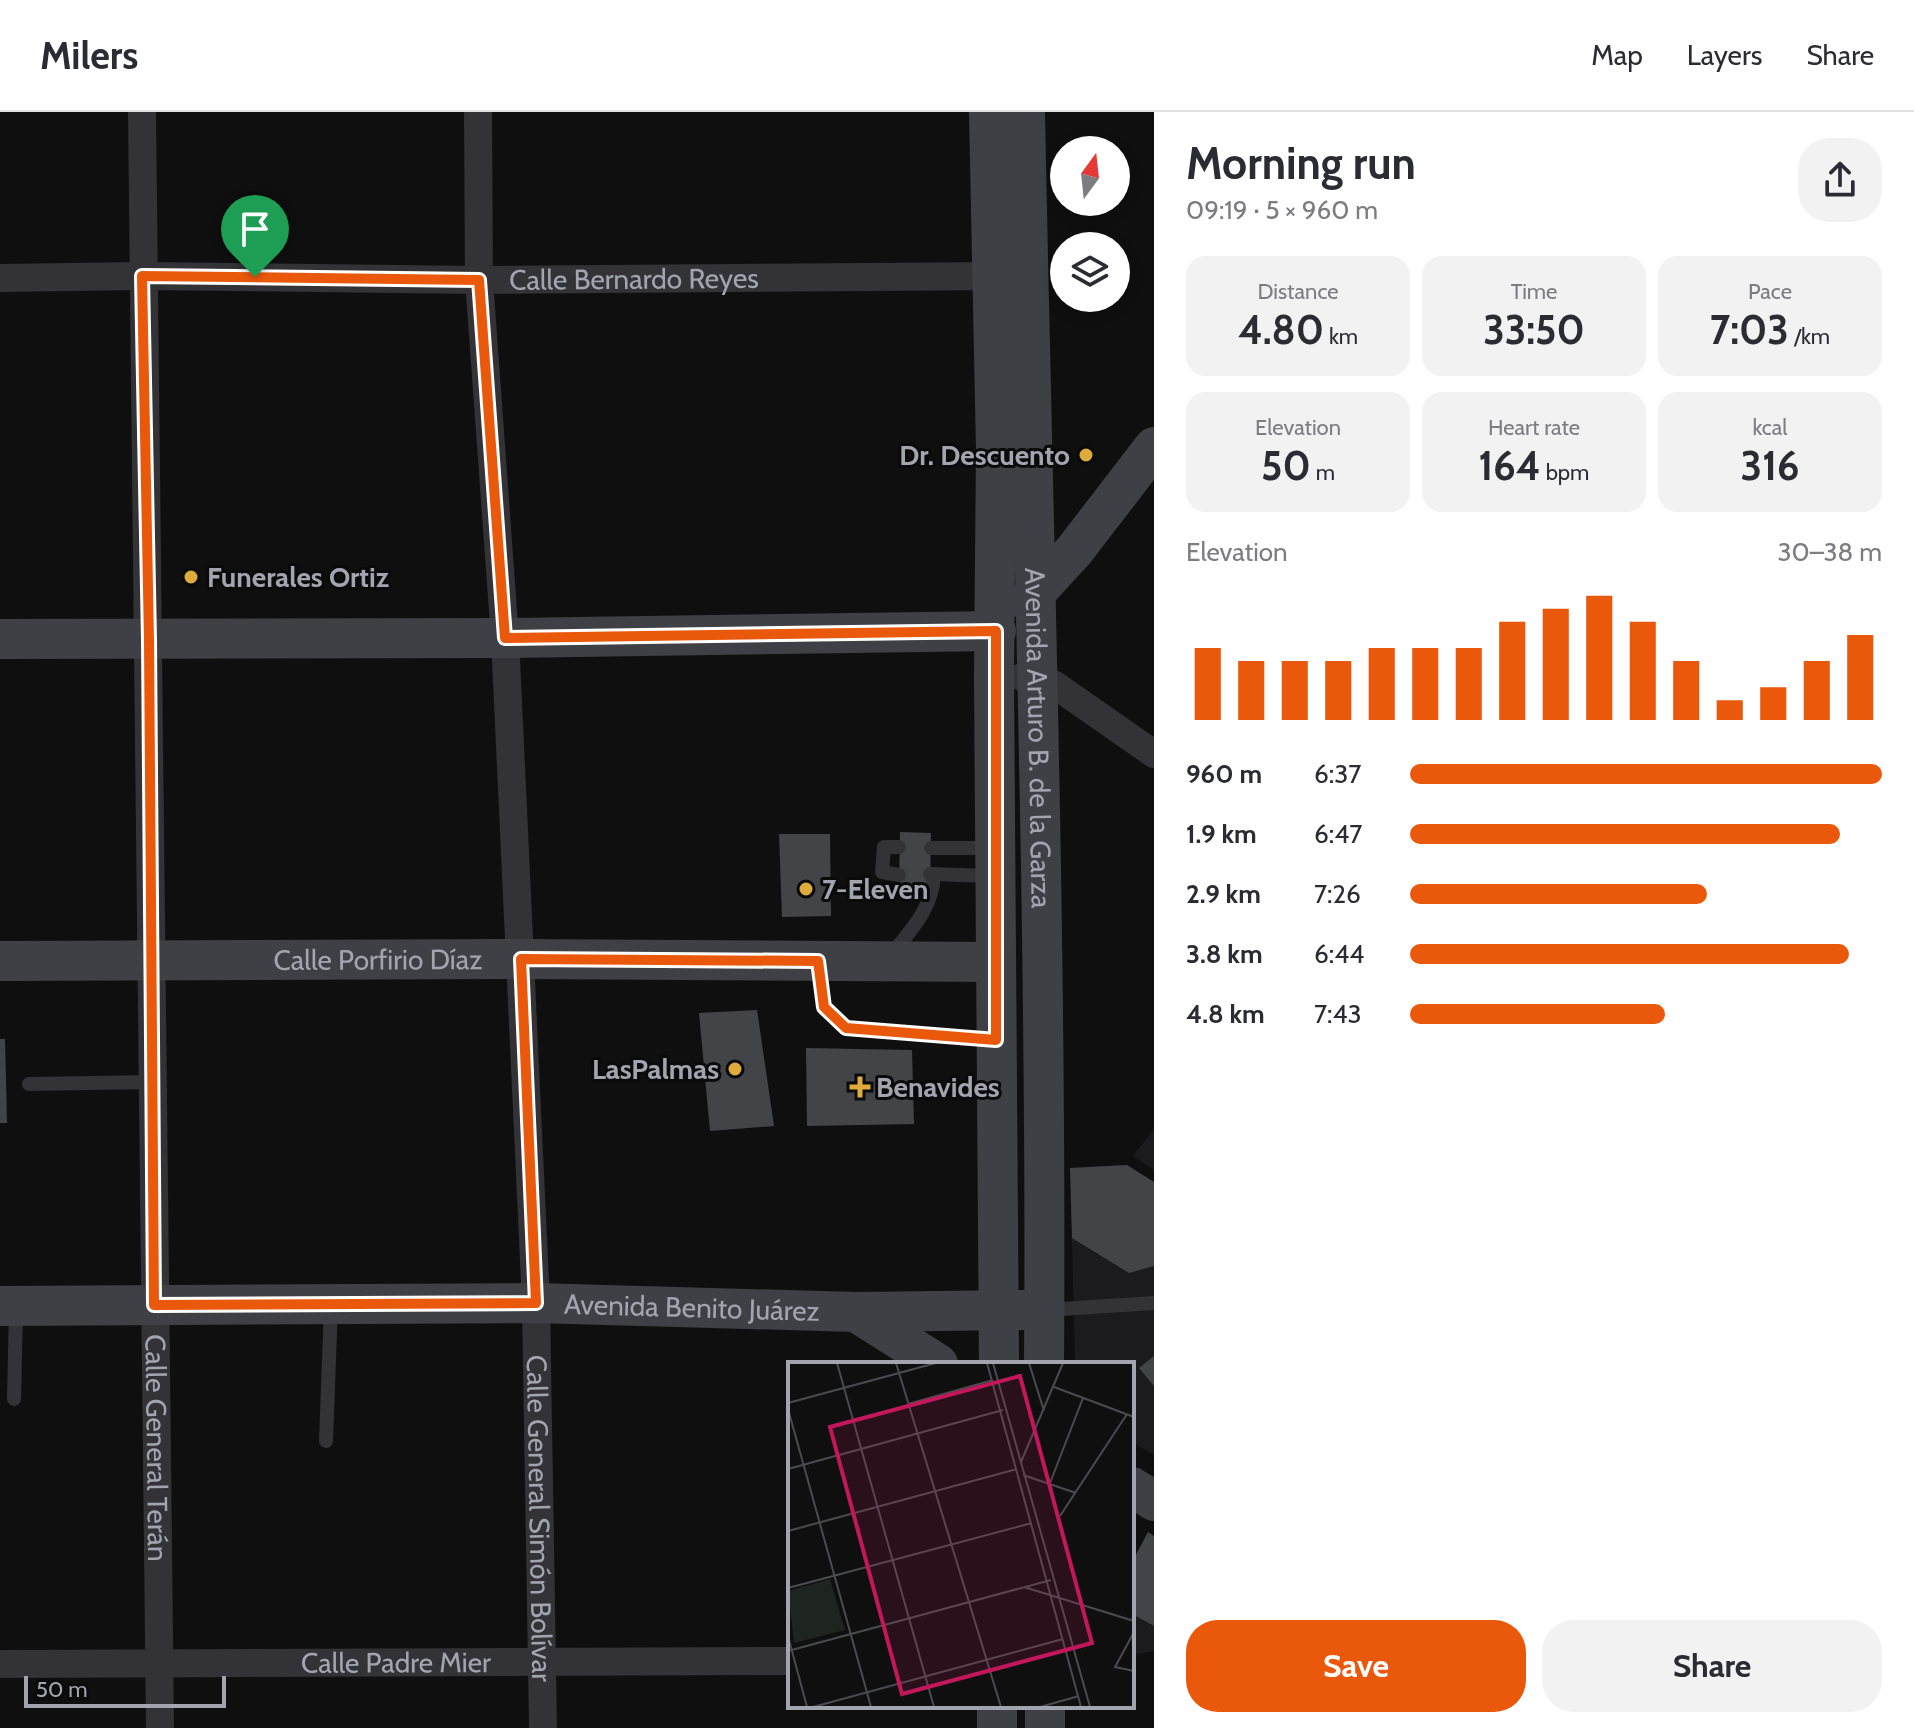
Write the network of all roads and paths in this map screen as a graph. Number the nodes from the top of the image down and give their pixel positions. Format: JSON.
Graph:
{"nodes":[{"id":1,"x":142,"y":112,"type":"edge"},
{"id":2,"x":478,"y":112,"type":"edge"},
{"id":3,"x":989,"y":112,"type":"edge"},
{"id":4,"x":1025,"y":112,"type":"edge"},
{"id":5,"x":142,"y":276,"type":"junction"},
{"id":6,"x":1011,"y":276,"type":"junction"},
{"id":7,"x":0,"y":278,"type":"edge"},
{"id":8,"x":479,"y":280,"type":"junction"},
{"id":9,"x":1154,"y":447,"type":"edge"},
{"id":10,"x":1037,"y":593,"type":"junction"},
{"id":11,"x":996,"y":631,"type":"junction"},
{"id":12,"x":505,"y":638,"type":"junction"},
{"id":13,"x":0,"y":639,"type":"edge"},
{"id":14,"x":149,"y":640,"type":"junction"},
{"id":15,"x":994,"y":677,"type":"junction"},
{"id":16,"x":1036,"y":677,"type":"junction"},
{"id":17,"x":1154,"y":754,"type":"edge"},
{"id":18,"x":899,"y":847,"type":"dead end"},
{"id":19,"x":931,"y":848,"type":"dead end"},
{"id":20,"x":996,"y":862,"type":"junction"},
{"id":21,"x":899,"y":875,"type":"dead end"},
{"id":22,"x":521,"y":959,"type":"junction"},
{"id":23,"x":0,"y":961,"type":"edge"},
{"id":24,"x":818,"y":961,"type":"junction"},
{"id":25,"x":886,"y":961,"type":"junction"},
{"id":26,"x":151,"y":962,"type":"junction"},
{"id":27,"x":996,"y":962,"type":"junction"},
{"id":28,"x":996,"y":1040,"type":"junction"},
{"id":29,"x":152,"y":1082,"type":"junction"},
{"id":30,"x":29,"y":1084,"type":"dead end"},
{"id":31,"x":536,"y":1303,"type":"junction"},
{"id":32,"x":1154,"y":1303,"type":"edge"},
{"id":33,"x":331,"y":1304,"type":"junction"},
{"id":34,"x":154,"y":1305,"type":"junction"},
{"id":35,"x":8,"y":1306,"type":"edge"},
{"id":36,"x":998,"y":1310,"type":"junction"},
{"id":37,"x":1044,"y":1310,"type":"junction"},
{"id":38,"x":856,"y":1312,"type":"junction"},
{"id":39,"x":935,"y":1362,"type":"edge"},
{"id":40,"x":999,"y":1362,"type":"edge"},
{"id":41,"x":1044,"y":1362,"type":"edge"},
{"id":42,"x":14,"y":1399,"type":"dead end"},
{"id":43,"x":326,"y":1441,"type":"dead end"},
{"id":44,"x":543,"y":1661,"type":"junction"},
{"id":45,"x":788,"y":1661,"type":"edge"},
{"id":46,"x":158,"y":1662,"type":"junction"},
{"id":47,"x":0,"y":1664,"type":"edge"},
{"id":48,"x":160,"y":1728,"type":"edge"},
{"id":49,"x":543,"y":1728,"type":"edge"}],
"edges":[{"from":1,"to":5,"type":"street","name":"Calle General Terán"},
{"from":2,"to":8,"type":"street","name":"Calle General Simón Bolívar"},
{"from":3,"to":6,"type":"street","name":"Avenida Arturo B. de la Garza"},
{"from":4,"to":6,"type":"street","name":"Avenida Arturo B. de la Garza"},
{"from":5,"to":7,"type":"street","name":"Calle Bernardo Reyes"},
{"from":5,"to":8,"type":"street","name":"Calle Bernardo Reyes"},
{"from":5,"to":14,"type":"street","name":"Calle General Terán"},
{"from":6,"to":8,"type":"street","name":"Calle Bernardo Reyes"},
{"from":6,"to":10,"type":"street","name":"Avenida Arturo B. de la Garza"},
{"from":6,"to":11,"type":"street","name":"Avenida Arturo B. de la Garza"},
{"from":8,"to":12,"type":"street","name":"Calle General Simón Bolívar"},
{"from":9,"to":10,"type":"street"},
{"from":10,"to":11,"type":"street"},
{"from":10,"to":16,"type":"street","name":"Avenida Arturo B. de la Garza"},
{"from":11,"to":12,"type":"street"},
{"from":11,"to":15,"type":"street","name":"Avenida Arturo B. de la Garza"},
{"from":12,"to":14,"type":"street"},
{"from":12,"to":22,"type":"street","name":"Calle General Simón Bolívar"},
{"from":13,"to":14,"type":"street"},
{"from":14,"to":26,"type":"street","name":"Calle General Terán"},
{"from":15,"to":16,"type":"street"},
{"from":15,"to":20,"type":"street","name":"Avenida Arturo B. de la Garza"},
{"from":16,"to":17,"type":"street"},
{"from":16,"to":37,"type":"street","name":"Avenida Arturo B. de la Garza"},
{"from":18,"to":21,"type":"lane"},
{"from":19,"to":20,"type":"lane"},
{"from":20,"to":25,"type":"lane"},
{"from":20,"to":27,"type":"street","name":"Avenida Arturo B. de la Garza"},
{"from":22,"to":24,"type":"street","name":"Calle Porfirio Díaz"},
{"from":22,"to":26,"type":"street","name":"Calle Porfirio Díaz"},
{"from":22,"to":31,"type":"street","name":"Calle General Simón Bolívar"},
{"from":23,"to":26,"type":"street","name":"Calle Porfirio Díaz"},
{"from":24,"to":25,"type":"street","name":"Calle Porfirio Díaz"},
{"from":24,"to":28,"type":"lane"},
{"from":25,"to":27,"type":"street","name":"Calle Porfirio Díaz"},
{"from":26,"to":29,"type":"street","name":"Calle General Terán"},
{"from":27,"to":28,"type":"street","name":"Avenida Arturo B. de la Garza"},
{"from":28,"to":36,"type":"street","name":"Avenida Arturo B. de la Garza"},
{"from":29,"to":30,"type":"lane"},
{"from":29,"to":34,"type":"street","name":"Calle General Terán"},
{"from":31,"to":33,"type":"street","name":"Avenida Benito Juárez"},
{"from":31,"to":38,"type":"street","name":"Avenida Benito Juárez"},
{"from":31,"to":44,"type":"street","name":"Calle General Simón Bolívar"},
{"from":32,"to":37,"type":"lane"},
{"from":33,"to":34,"type":"street","name":"Avenida Benito Juárez"},
{"from":33,"to":43,"type":"lane"},
{"from":34,"to":35,"type":"street","name":"Avenida Benito Juárez"},
{"from":34,"to":46,"type":"street","name":"Calle General Terán"},
{"from":35,"to":42,"type":"lane"},
{"from":36,"to":37,"type":"street","name":"Avenida Benito Juárez"},
{"from":36,"to":38,"type":"street","name":"Avenida Benito Juárez"},
{"from":36,"to":40,"type":"street","name":"Avenida Arturo B. de la Garza"},
{"from":37,"to":41,"type":"street","name":"Avenida Arturo B. de la Garza"},
{"from":38,"to":39,"type":"street","name":"Avenida Benito Juárez"},
{"from":44,"to":45,"type":"street","name":"Calle Padre Mier"},
{"from":44,"to":46,"type":"street","name":"Calle Padre Mier"},
{"from":44,"to":49,"type":"street","name":"Calle General Simón Bolívar"},
{"from":46,"to":47,"type":"street","name":"Calle Padre Mier"},
{"from":46,"to":48,"type":"street","name":"Calle General Terán"}]}
